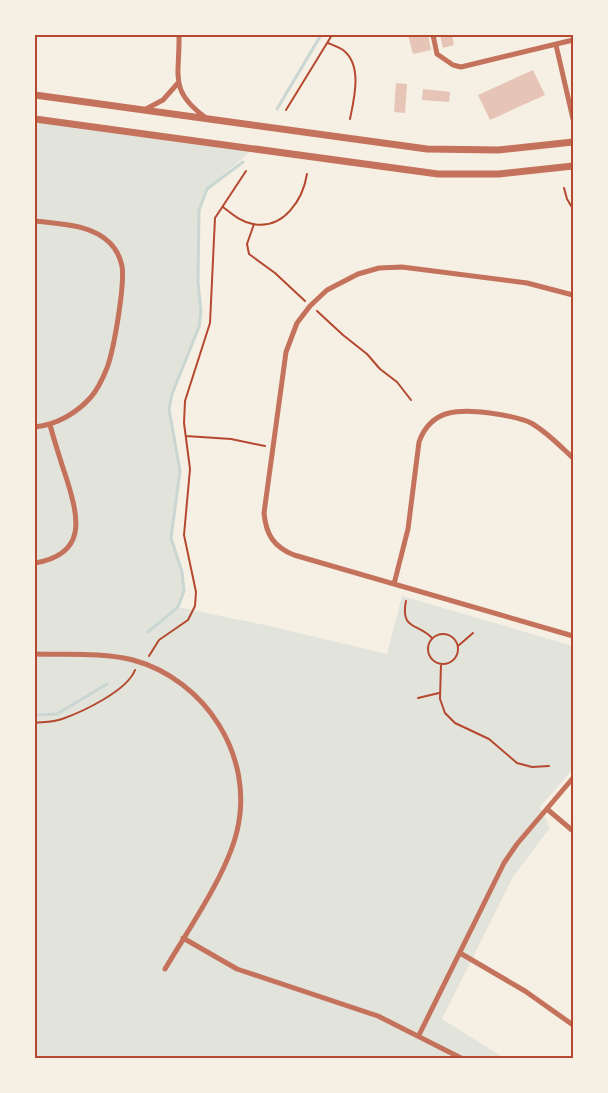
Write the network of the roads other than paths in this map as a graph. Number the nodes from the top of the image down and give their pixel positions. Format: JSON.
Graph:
{"nodes":[{"id":1,"x":179,"y":35,"type":"edge"},
{"id":2,"x":433,"y":35,"type":"edge"},
{"id":3,"x":573,"y":40,"type":"edge"},
{"id":4,"x":556,"y":45,"type":"junction"},
{"id":5,"x":178,"y":83,"type":"junction"},
{"id":6,"x":35,"y":94,"type":"edge"},
{"id":7,"x":144,"y":110,"type":"junction"},
{"id":8,"x":35,"y":119,"type":"edge"},
{"id":9,"x":206,"y":119,"type":"junction"},
{"id":10,"x":573,"y":119,"type":"edge"},
{"id":11,"x":573,"y":142,"type":"edge"},
{"id":12,"x":573,"y":166,"type":"edge"},
{"id":13,"x":35,"y":221,"type":"edge"},
{"id":14,"x":573,"y":296,"type":"edge"},
{"id":15,"x":50,"y":425,"type":"junction"},
{"id":16,"x":35,"y":427,"type":"edge"},
{"id":17,"x":573,"y":458,"type":"edge"},
{"id":18,"x":35,"y":563,"type":"edge"},
{"id":19,"x":394,"y":584,"type":"junction"},
{"id":20,"x":573,"y":636,"type":"edge"},
{"id":21,"x":35,"y":654,"type":"edge"},
{"id":22,"x":573,"y":778,"type":"edge"},
{"id":23,"x":547,"y":809,"type":"junction"},
{"id":24,"x":573,"y":831,"type":"edge"},
{"id":25,"x":183,"y":938,"type":"junction"},
{"id":26,"x":460,"y":953,"type":"junction"},
{"id":27,"x":165,"y":969,"type":"dead end"},
{"id":28,"x":573,"y":1025,"type":"edge"},
{"id":29,"x":419,"y":1035,"type":"junction"},
{"id":30,"x":461,"y":1058,"type":"edge"}],
"edges":[{"from":1,"to":5,"type":"street"},
{"from":2,"to":4,"type":"street"},
{"from":3,"to":4,"type":"street"},
{"from":4,"to":10,"type":"street"},
{"from":5,"to":7,"type":"street"},
{"from":5,"to":9,"type":"street"},
{"from":6,"to":7,"type":"street"},
{"from":7,"to":9,"type":"street"},
{"from":8,"to":12,"type":"street"},
{"from":9,"to":11,"type":"street"},
{"from":13,"to":15,"type":"street"},
{"from":14,"to":19,"type":"street"},
{"from":15,"to":16,"type":"street"},
{"from":15,"to":18,"type":"street"},
{"from":17,"to":19,"type":"street"},
{"from":19,"to":20,"type":"street"},
{"from":21,"to":25,"type":"street"},
{"from":22,"to":23,"type":"street"},
{"from":23,"to":24,"type":"street"},
{"from":23,"to":26,"type":"street"},
{"from":25,"to":27,"type":"street"},
{"from":25,"to":29,"type":"street"},
{"from":26,"to":28,"type":"street"},
{"from":26,"to":29,"type":"street"},
{"from":29,"to":30,"type":"street"}]}
